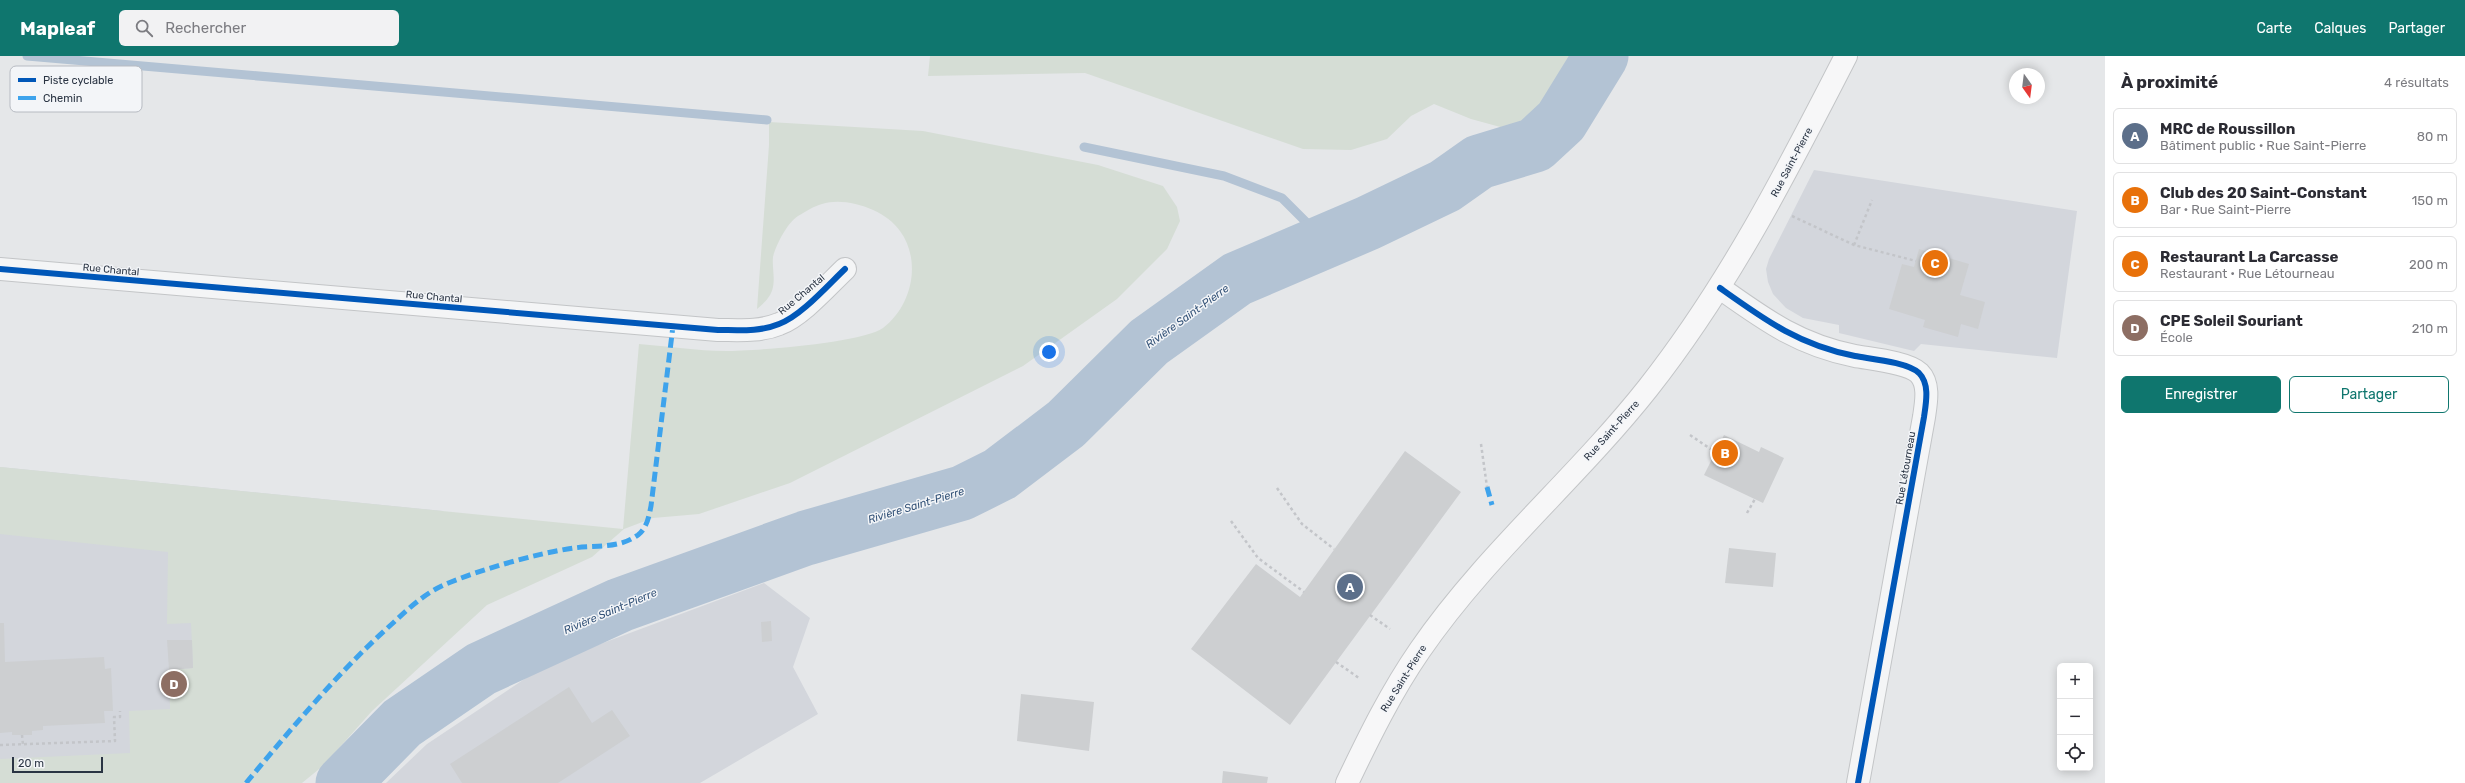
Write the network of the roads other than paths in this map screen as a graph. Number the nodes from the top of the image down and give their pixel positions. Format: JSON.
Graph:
{"nodes":[{"id":1,"x":1846,"y":56,"type":"edge"},
{"id":2,"x":0,"y":269,"type":"edge"},
{"id":3,"x":845,"y":269,"type":"dead end"},
{"id":4,"x":1720,"y":288,"type":"junction"},
{"id":5,"x":1348,"y":783,"type":"edge"},
{"id":6,"x":1858,"y":783,"type":"edge"}],
"edges":[{"from":1,"to":4,"type":"main road","name":"Rue Saint-Pierre"},
{"from":2,"to":3,"type":"street","name":"Rue Chantal"},
{"from":4,"to":5,"type":"main road","name":"Rue Saint-Pierre"},
{"from":4,"to":6,"type":"street","name":"Rue Létourneau"}]}
